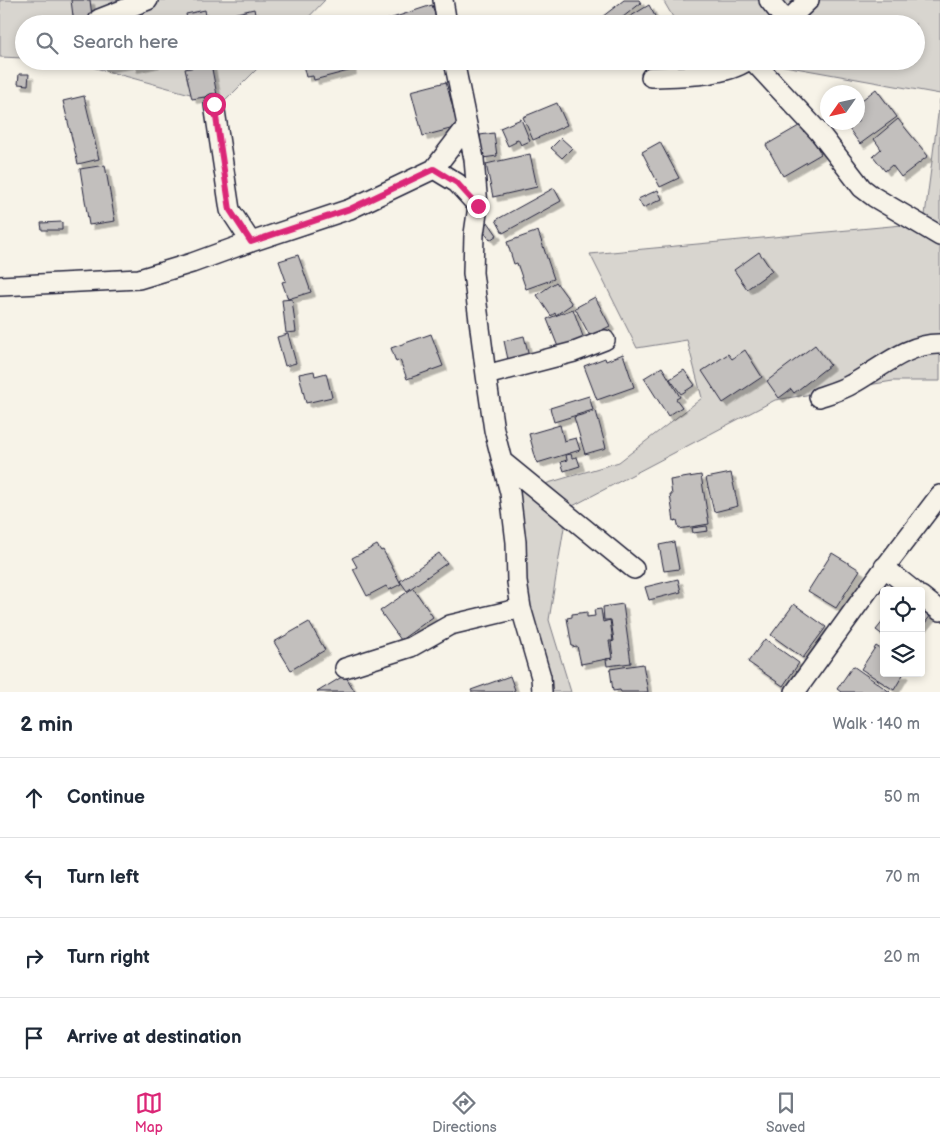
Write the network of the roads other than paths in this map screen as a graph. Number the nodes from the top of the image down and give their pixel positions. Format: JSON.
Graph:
{"nodes":[{"id":1,"x":148,"y":0,"type":"edge"},
{"id":2,"x":443,"y":0,"type":"edge"},
{"id":3,"x":769,"y":0,"type":"edge"},
{"id":4,"x":808,"y":0,"type":"edge"},
{"id":5,"x":109,"y":15,"type":"edge"},
{"id":6,"x":446,"y":15,"type":"edge"},
{"id":7,"x":780,"y":15,"type":"edge"},
{"id":8,"x":792,"y":15,"type":"edge"},
{"id":9,"x":456,"y":70,"type":"edge"},
{"id":10,"x":730,"y":70,"type":"edge"},
{"id":11,"x":762,"y":70,"type":"edge"},
{"id":12,"x":650,"y":77,"type":"dead end"},
{"id":13,"x":214,"y":104,"type":"dead end"},
{"id":14,"x":467,"y":126,"type":"junction"},
{"id":15,"x":434,"y":169,"type":"junction"},
{"id":16,"x":478,"y":206,"type":"junction"},
{"id":17,"x":940,"y":236,"type":"edge"},
{"id":18,"x":251,"y":242,"type":"junction"},
{"id":19,"x":0,"y":286,"type":"edge"},
{"id":20,"x":605,"y":340,"type":"dead end"},
{"id":21,"x":940,"y":344,"type":"edge"},
{"id":22,"x":486,"y":375,"type":"junction"},
{"id":23,"x":819,"y":397,"type":"dead end"},
{"id":24,"x":502,"y":461,"type":"junction"},
{"id":25,"x":940,"y":495,"type":"edge"},
{"id":26,"x":884,"y":567,"type":"junction"},
{"id":27,"x":634,"y":569,"type":"dead end"},
{"id":28,"x":909,"y":587,"type":"edge"},
{"id":29,"x":925,"y":599,"type":"edge"},
{"id":30,"x":521,"y":608,"type":"junction"},
{"id":31,"x":940,"y":611,"type":"edge"},
{"id":32,"x":345,"y":668,"type":"dead end"},
{"id":33,"x":542,"y":692,"type":"edge"},
{"id":34,"x":795,"y":692,"type":"edge"}],
"edges":[{"from":1,"to":5,"type":"street"},
{"from":2,"to":6,"type":"street"},
{"from":3,"to":7,"type":"street"},
{"from":4,"to":8,"type":"street"},
{"from":9,"to":14,"type":"street"},
{"from":10,"to":12,"type":"street"},
{"from":11,"to":17,"type":"street"},
{"from":13,"to":18,"type":"street"},
{"from":14,"to":15,"type":"street"},
{"from":14,"to":16,"type":"street"},
{"from":15,"to":16,"type":"street"},
{"from":15,"to":18,"type":"street"},
{"from":16,"to":22,"type":"street"},
{"from":18,"to":19,"type":"street"},
{"from":20,"to":22,"type":"street"},
{"from":21,"to":23,"type":"street"},
{"from":22,"to":24,"type":"street"},
{"from":24,"to":27,"type":"street"},
{"from":24,"to":30,"type":"street"},
{"from":25,"to":26,"type":"street"},
{"from":26,"to":28,"type":"street"},
{"from":26,"to":34,"type":"street"},
{"from":29,"to":31,"type":"street"},
{"from":30,"to":32,"type":"street"},
{"from":30,"to":33,"type":"street"}]}
